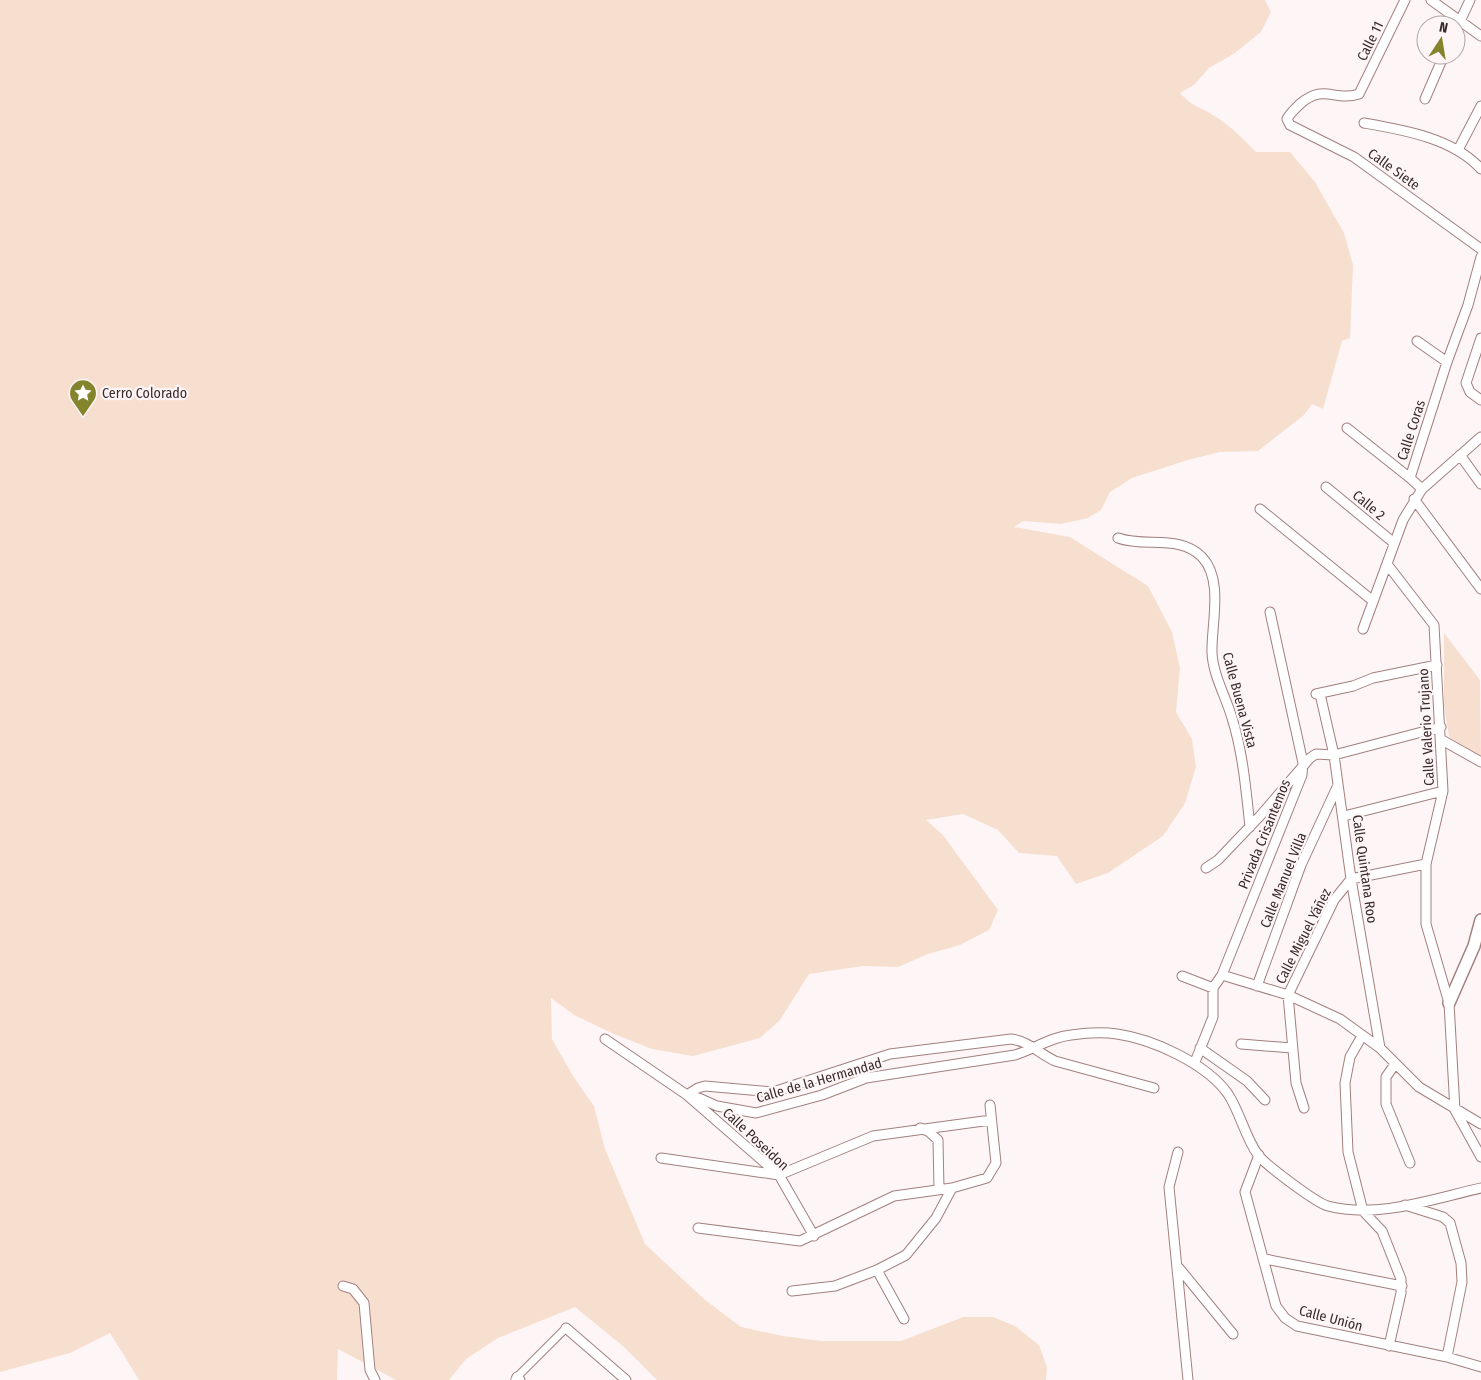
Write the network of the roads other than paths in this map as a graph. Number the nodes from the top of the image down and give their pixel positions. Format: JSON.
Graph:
{"nodes":[{"id":1,"x":1405,"y":0,"type":"edge"},
{"id":2,"x":1431,"y":0,"type":"edge"},
{"id":3,"x":1470,"y":0,"type":"edge"},
{"id":4,"x":1453,"y":15,"type":"edge"},
{"id":5,"x":1462,"y":15,"type":"edge"},
{"id":6,"x":1466,"y":25,"type":"edge"},
{"id":7,"x":1481,"y":36,"type":"edge"},
{"id":8,"x":1439,"y":65,"type":"edge"},
{"id":9,"x":1424,"y":99,"type":"dead end"},
{"id":10,"x":1481,"y":106,"type":"edge"},
{"id":11,"x":1287,"y":119,"type":"joint"},
{"id":12,"x":1364,"y":123,"type":"dead end"},
{"id":13,"x":1458,"y":150,"type":"junction"},
{"id":14,"x":1481,"y":169,"type":"edge"},
{"id":15,"x":1481,"y":249,"type":"edge"},
{"id":16,"x":1481,"y":257,"type":"edge"},
{"id":17,"x":1481,"y":338,"type":"edge"},
{"id":18,"x":1417,"y":341,"type":"dead end"},
{"id":19,"x":1447,"y":362,"type":"junction"},
{"id":20,"x":1481,"y":400,"type":"edge"},
{"id":21,"x":1347,"y":428,"type":"dead end"},
{"id":22,"x":1481,"y":436,"type":"edge"},
{"id":23,"x":1460,"y":455,"type":"junction"},
{"id":24,"x":1410,"y":478,"type":"junction"},
{"id":25,"x":1481,"y":484,"type":"edge"},
{"id":26,"x":1326,"y":487,"type":"dead end"},
{"id":27,"x":1422,"y":489,"type":"junction"},
{"id":28,"x":1414,"y":499,"type":"junction"},
{"id":29,"x":1260,"y":509,"type":"dead end"},
{"id":30,"x":1118,"y":538,"type":"dead end"},
{"id":31,"x":1394,"y":543,"type":"junction"},
{"id":32,"x":1387,"y":564,"type":"junction"},
{"id":33,"x":1481,"y":589,"type":"edge"},
{"id":34,"x":1373,"y":601,"type":"junction"},
{"id":35,"x":1270,"y":612,"type":"dead end"},
{"id":36,"x":1363,"y":629,"type":"dead end"},
{"id":37,"x":1436,"y":665,"type":"junction"},
{"id":38,"x":1441,"y":727,"type":"junction"},
{"id":39,"x":1442,"y":740,"type":"junction"},
{"id":40,"x":1334,"y":755,"type":"junction"},
{"id":41,"x":1481,"y":762,"type":"edge"},
{"id":42,"x":1303,"y":763,"type":"junction"},
{"id":43,"x":1338,"y":785,"type":"junction"},
{"id":44,"x":1443,"y":791,"type":"junction"},
{"id":45,"x":1344,"y":816,"type":"junction"},
{"id":46,"x":1250,"y":827,"type":"junction"},
{"id":47,"x":1426,"y":864,"type":"junction"},
{"id":48,"x":1206,"y":868,"type":"dead end"},
{"id":49,"x":1351,"y":879,"type":"junction"},
{"id":50,"x":1481,"y":920,"type":"edge"},
{"id":51,"x":1477,"y":949,"type":"edge"},
{"id":52,"x":1222,"y":975,"type":"junction"},
{"id":53,"x":1182,"y":976,"type":"dead end"},
{"id":54,"x":1256,"y":986,"type":"junction"},
{"id":55,"x":1213,"y":988,"type":"junction"},
{"id":56,"x":1288,"y":995,"type":"junction"},
{"id":57,"x":1449,"y":1003,"type":"junction"},
{"id":58,"x":1362,"y":1036,"type":"junction"},
{"id":59,"x":605,"y":1039,"type":"dead end"},
{"id":60,"x":1242,"y":1044,"type":"dead end"},
{"id":61,"x":1200,"y":1048,"type":"junction"},
{"id":62,"x":1292,"y":1048,"type":"junction"},
{"id":63,"x":1380,"y":1048,"type":"junction"},
{"id":64,"x":1034,"y":1049,"type":"junction"},
{"id":65,"x":926,"y":1050,"type":"junction"},
{"id":66,"x":1194,"y":1062,"type":"junction"},
{"id":67,"x":1396,"y":1064,"type":"junction"},
{"id":68,"x":930,"y":1067,"type":"junction"},
{"id":69,"x":1154,"y":1088,"type":"dead end"},
{"id":70,"x":690,"y":1097,"type":"junction"},
{"id":71,"x":1265,"y":1100,"type":"dead end"},
{"id":72,"x":990,"y":1105,"type":"dead end"},
{"id":73,"x":1304,"y":1108,"type":"dead end"},
{"id":74,"x":1455,"y":1110,"type":"junction"},
{"id":75,"x":992,"y":1120,"type":"junction"},
{"id":76,"x":1481,"y":1124,"type":"edge"},
{"id":77,"x":920,"y":1128,"type":"junction"},
{"id":78,"x":1178,"y":1152,"type":"dead end"},
{"id":79,"x":1259,"y":1155,"type":"junction"},
{"id":80,"x":1481,"y":1157,"type":"edge"},
{"id":81,"x":661,"y":1158,"type":"dead end"},
{"id":82,"x":1410,"y":1163,"type":"dead end"},
{"id":83,"x":779,"y":1175,"type":"junction"},
{"id":84,"x":952,"y":1188,"type":"junction"},
{"id":85,"x":1481,"y":1188,"type":"edge"},
{"id":86,"x":939,"y":1189,"type":"junction"},
{"id":87,"x":1405,"y":1205,"type":"junction"},
{"id":88,"x":1364,"y":1211,"type":"junction"},
{"id":89,"x":698,"y":1228,"type":"dead end"},
{"id":90,"x":814,"y":1236,"type":"junction"},
{"id":91,"x":1265,"y":1259,"type":"junction"},
{"id":92,"x":1179,"y":1268,"type":"junction"},
{"id":93,"x":877,"y":1270,"type":"junction"},
{"id":94,"x":343,"y":1286,"type":"dead end"},
{"id":95,"x":1402,"y":1286,"type":"junction"},
{"id":96,"x":792,"y":1291,"type":"dead end"},
{"id":97,"x":904,"y":1319,"type":"dead end"},
{"id":98,"x":566,"y":1328,"type":"joint"},
{"id":99,"x":1233,"y":1334,"type":"dead end"},
{"id":100,"x":1389,"y":1346,"type":"junction"},
{"id":101,"x":1447,"y":1357,"type":"junction"},
{"id":102,"x":1481,"y":1367,"type":"edge"},
{"id":103,"x":518,"y":1379,"type":"edge"},
{"id":104,"x":375,"y":1380,"type":"edge"},
{"id":105,"x":626,"y":1380,"type":"edge"},
{"id":106,"x":1188,"y":1380,"type":"edge"}],
"edges":[{"from":1,"to":11,"type":"street","name":"Calle 11"},
{"from":2,"to":4,"type":"street"},
{"from":3,"to":5,"type":"street"},
{"from":6,"to":7,"type":"street"},
{"from":8,"to":9,"type":"street"},
{"from":10,"to":13,"type":"street"},
{"from":11,"to":15,"type":"street","name":"Calle Siete"},
{"from":12,"to":13,"type":"street"},
{"from":13,"to":14,"type":"street"},
{"from":16,"to":19,"type":"street","name":"Calle Coras"},
{"from":17,"to":20,"type":"street"},
{"from":18,"to":19,"type":"street"},
{"from":19,"to":24,"type":"street","name":"Calle Coras"},
{"from":21,"to":24,"type":"street"},
{"from":22,"to":23,"type":"street"},
{"from":23,"to":25,"type":"street"},
{"from":23,"to":27,"type":"street"},
{"from":24,"to":27,"type":"street","name":"Calle Coras"},
{"from":26,"to":31,"type":"street","name":"Calle 2"},
{"from":27,"to":28,"type":"street"},
{"from":28,"to":31,"type":"street"},
{"from":28,"to":33,"type":"street"},
{"from":29,"to":34,"type":"street"},
{"from":30,"to":46,"type":"street","name":"Calle Buena Vista"},
{"from":31,"to":32,"type":"street"},
{"from":32,"to":34,"type":"street"},
{"from":32,"to":37,"type":"street","name":"Calle Valerio Trujano"},
{"from":34,"to":36,"type":"street"},
{"from":35,"to":42,"type":"street","name":"Privada Crisantemos"},
{"from":37,"to":38,"type":"street","name":"Calle Valerio Trujano"},
{"from":37,"to":40,"type":"street","name":"Calle Quintana Roo"},
{"from":38,"to":39,"type":"street","name":"Calle Valerio Trujano"},
{"from":38,"to":40,"type":"street"},
{"from":39,"to":41,"type":"street"},
{"from":39,"to":44,"type":"street","name":"Calle Valerio Trujano"},
{"from":40,"to":42,"type":"street"},
{"from":40,"to":43,"type":"street","name":"Calle Quintana Roo"},
{"from":42,"to":46,"type":"street"},
{"from":42,"to":52,"type":"street","name":"Privada Crisantemos"},
{"from":43,"to":45,"type":"street","name":"Calle Quintana Roo"},
{"from":43,"to":54,"type":"street","name":"Calle Manuel Villa"},
{"from":44,"to":45,"type":"street"},
{"from":44,"to":47,"type":"street","name":"Calle Valerio Trujano"},
{"from":45,"to":49,"type":"street","name":"Calle Quintana Roo"},
{"from":46,"to":48,"type":"street"},
{"from":47,"to":49,"type":"street"},
{"from":47,"to":57,"type":"street","name":"Calle Valerio Trujano"},
{"from":49,"to":56,"type":"street","name":"Calle Miguel Yáñez"},
{"from":49,"to":63,"type":"street","name":"Calle Quintana Roo"},
{"from":50,"to":51,"type":"street"},
{"from":51,"to":57,"type":"street"},
{"from":52,"to":54,"type":"street"},
{"from":52,"to":55,"type":"street"},
{"from":53,"to":55,"type":"street"},
{"from":54,"to":56,"type":"street"},
{"from":55,"to":61,"type":"street"},
{"from":56,"to":58,"type":"street"},
{"from":56,"to":62,"type":"street"},
{"from":57,"to":74,"type":"street","name":"Calle Valerio Trujano"},
{"from":58,"to":63,"type":"street"},
{"from":58,"to":88,"type":"street"},
{"from":59,"to":70,"type":"street"},
{"from":60,"to":62,"type":"street"},
{"from":61,"to":66,"type":"street"},
{"from":61,"to":71,"type":"street"},
{"from":62,"to":73,"type":"street"},
{"from":63,"to":67,"type":"street"},
{"from":64,"to":65,"type":"street"},
{"from":64,"to":66,"type":"street","name":"Calle de la Hermandad"},
{"from":64,"to":68,"type":"street","name":"Calle de la Hermandad"},
{"from":64,"to":69,"type":"street"},
{"from":65,"to":68,"type":"street"},
{"from":65,"to":70,"type":"street"},
{"from":66,"to":79,"type":"street"},
{"from":67,"to":74,"type":"street"},
{"from":67,"to":82,"type":"street"},
{"from":68,"to":70,"type":"street","name":"Calle de la Hermandad"},
{"from":70,"to":83,"type":"street","name":"Calle Poseidon"},
{"from":72,"to":75,"type":"street"},
{"from":74,"to":76,"type":"street"},
{"from":74,"to":80,"type":"street"},
{"from":75,"to":77,"type":"street"},
{"from":75,"to":84,"type":"street"},
{"from":77,"to":83,"type":"street"},
{"from":77,"to":86,"type":"street"},
{"from":78,"to":92,"type":"street"},
{"from":79,"to":88,"type":"street"},
{"from":79,"to":91,"type":"street","name":"Calle Unión"},
{"from":81,"to":83,"type":"street"},
{"from":83,"to":90,"type":"street","name":"Calle Poseidon"},
{"from":84,"to":86,"type":"street"},
{"from":84,"to":93,"type":"street"},
{"from":85,"to":87,"type":"street"},
{"from":86,"to":90,"type":"street"},
{"from":87,"to":88,"type":"street"},
{"from":87,"to":101,"type":"street"},
{"from":88,"to":95,"type":"street"},
{"from":89,"to":90,"type":"street"},
{"from":91,"to":95,"type":"street"},
{"from":91,"to":100,"type":"street","name":"Calle Unión"},
{"from":92,"to":99,"type":"street"},
{"from":92,"to":106,"type":"street"},
{"from":93,"to":96,"type":"street"},
{"from":93,"to":97,"type":"street"},
{"from":94,"to":104,"type":"street"},
{"from":95,"to":100,"type":"street"},
{"from":98,"to":103,"type":"street"},
{"from":98,"to":105,"type":"street"},
{"from":100,"to":101,"type":"street","name":"Calle Unión"},
{"from":101,"to":102,"type":"street","name":"Calle Unión"}]}
